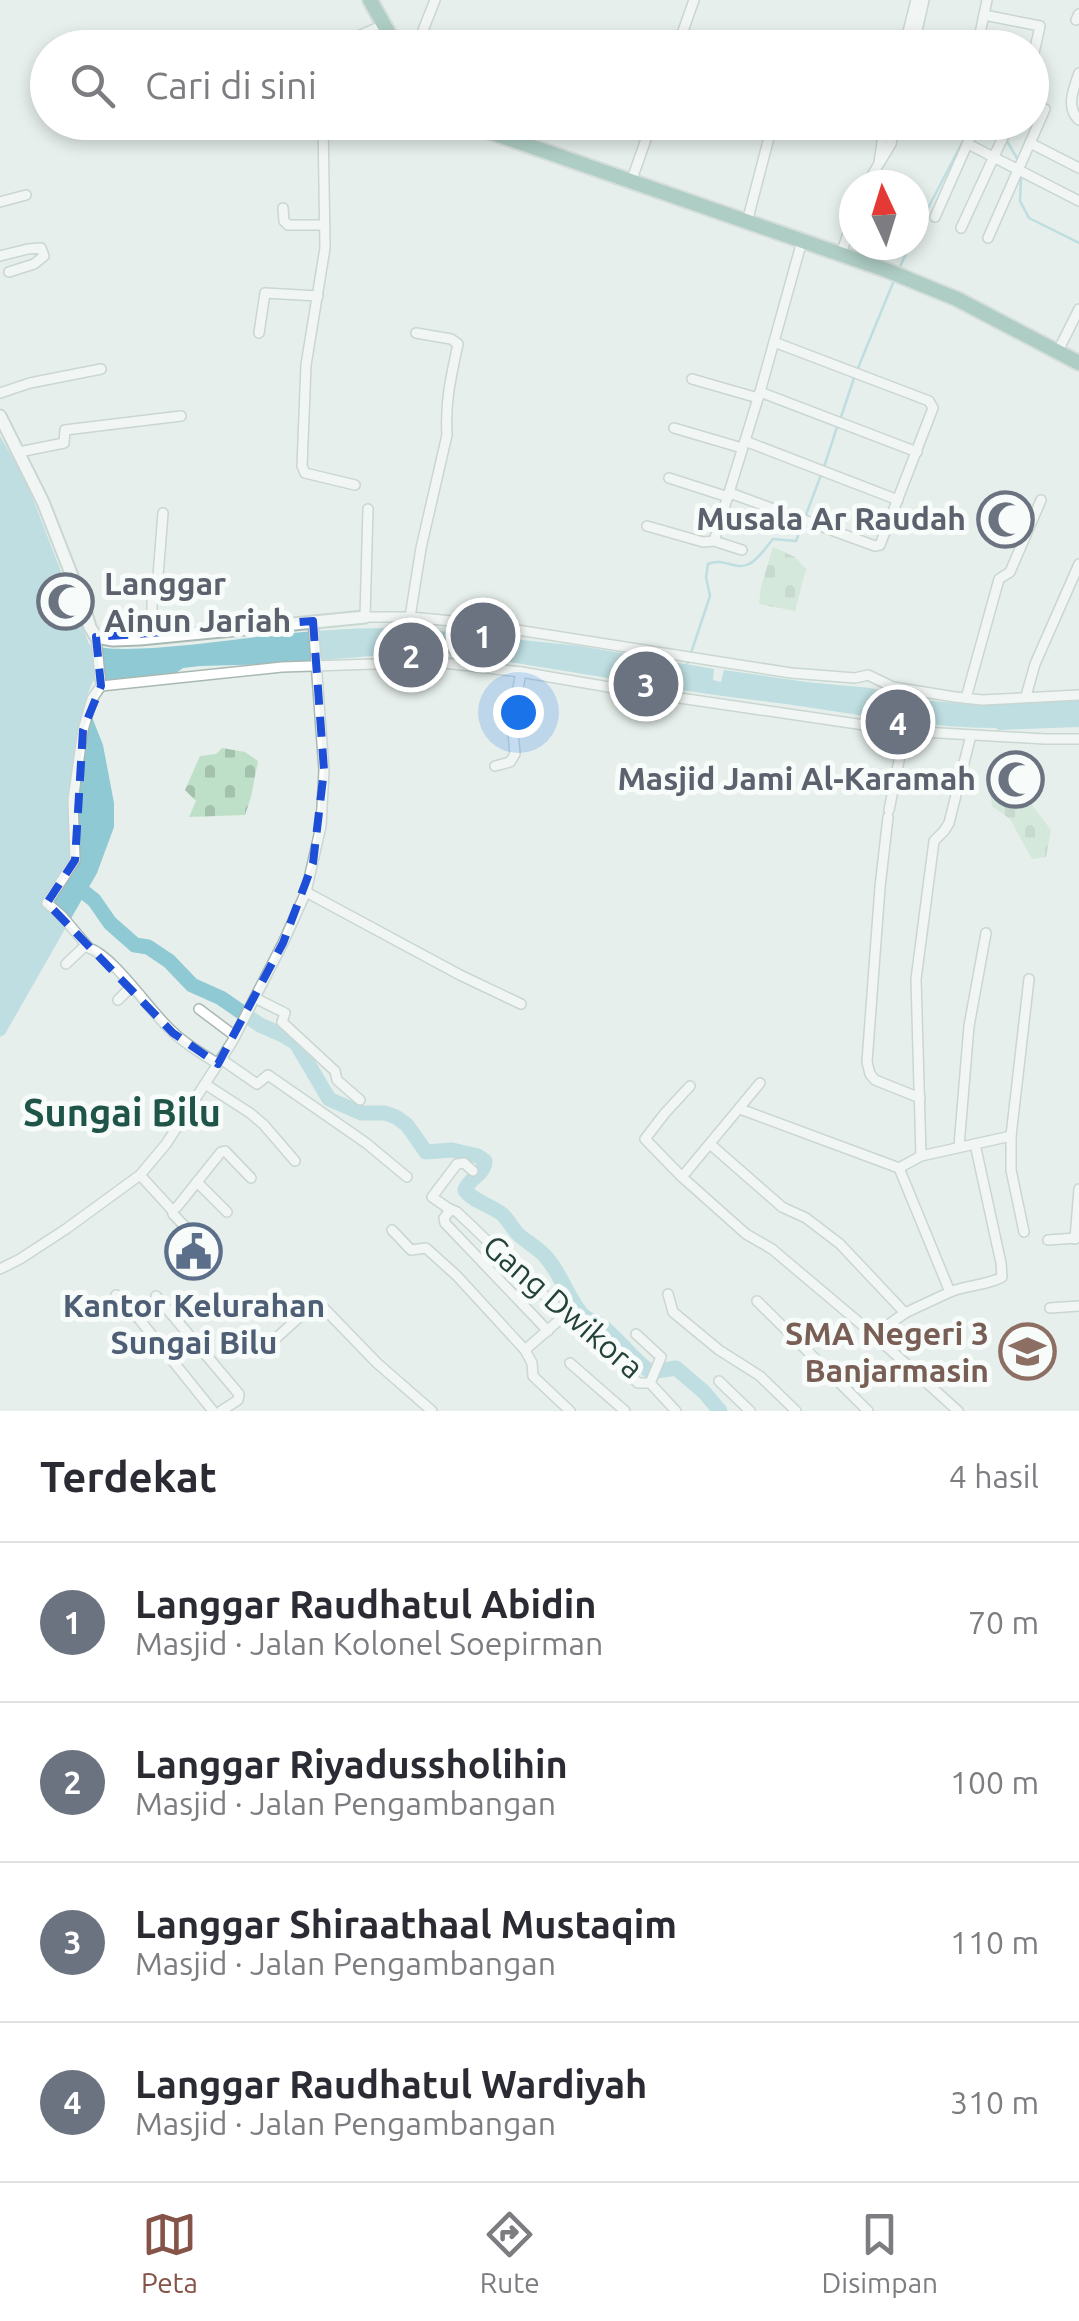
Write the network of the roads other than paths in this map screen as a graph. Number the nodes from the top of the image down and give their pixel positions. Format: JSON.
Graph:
{"nodes":[{"id":1,"x":370,"y":0,"type":"edge"},
{"id":2,"x":435,"y":0,"type":"edge"},
{"id":3,"x":694,"y":0,"type":"edge"},
{"id":4,"x":987,"y":0,"type":"edge"},
{"id":5,"x":919,"y":2,"type":"edge"},
{"id":6,"x":984,"y":15,"type":"junction"},
{"id":7,"x":384,"y":26,"type":"junction"},
{"id":8,"x":374,"y":30,"type":"edge"},
{"id":9,"x":386,"y":30,"type":"edge"},
{"id":10,"x":423,"y":30,"type":"edge"},
{"id":11,"x":683,"y":30,"type":"edge"},
{"id":12,"x":910,"y":30,"type":"edge"},
{"id":13,"x":915,"y":30,"type":"edge"},
{"id":14,"x":981,"y":30,"type":"edge"},
{"id":15,"x":1039,"y":30,"type":"edge"},
{"id":16,"x":1079,"y":73,"type":"edge"},
{"id":17,"x":1079,"y":120,"type":"edge"},
{"id":18,"x":324,"y":140,"type":"edge"},
{"id":19,"x":512,"y":140,"type":"edge"},
{"id":20,"x":646,"y":140,"type":"edge"},
{"id":21,"x":768,"y":140,"type":"edge"},
{"id":22,"x":880,"y":140,"type":"edge"},
{"id":23,"x":891,"y":140,"type":"edge"},
{"id":24,"x":970,"y":140,"type":"edge"},
{"id":25,"x":1002,"y":140,"type":"edge"},
{"id":26,"x":1032,"y":140,"type":"edge"},
{"id":27,"x":968,"y":144,"type":"junction"},
{"id":28,"x":1030,"y":144,"type":"junction"},
{"id":29,"x":994,"y":157,"type":"junction"},
{"id":30,"x":878,"y":166,"type":"junction"},
{"id":31,"x":1079,"y":168,"type":"edge"},
{"id":32,"x":875,"y":170,"type":"edge"},
{"id":33,"x":1018,"y":170,"type":"junction"},
{"id":34,"x":631,"y":182,"type":"junction"},
{"id":35,"x":26,"y":195,"type":"dead end"},
{"id":36,"x":1079,"y":201,"type":"edge"},
{"id":37,"x":0,"y":202,"type":"edge"},
{"id":38,"x":283,"y":208,"type":"dead end"},
{"id":39,"x":935,"y":217,"type":"dead end"},
{"id":40,"x":747,"y":222,"type":"junction"},
{"id":41,"x":325,"y":225,"type":"junction"},
{"id":42,"x":961,"y":228,"type":"dead end"},
{"id":43,"x":988,"y":238,"type":"dead end"},
{"id":44,"x":802,"y":241,"type":"junction"},
{"id":45,"x":839,"y":253,"type":"edge"},
{"id":46,"x":0,"y":256,"type":"edge"},
{"id":47,"x":858,"y":260,"type":"edge"},
{"id":48,"x":10,"y":272,"type":"dead end"},
{"id":49,"x":318,"y":296,"type":"junction"},
{"id":50,"x":1079,"y":309,"type":"edge"},
{"id":51,"x":259,"y":333,"type":"dead end"},
{"id":52,"x":416,"y":333,"type":"dead end"},
{"id":53,"x":774,"y":342,"type":"junction"},
{"id":54,"x":1058,"y":352,"type":"junction"},
{"id":55,"x":1079,"y":363,"type":"edge"},
{"id":56,"x":101,"y":369,"type":"dead end"},
{"id":57,"x":692,"y":380,"type":"dead end"},
{"id":58,"x":0,"y":393,"type":"edge"},
{"id":59,"x":759,"y":395,"type":"junction"},
{"id":60,"x":0,"y":416,"type":"edge"},
{"id":61,"x":181,"y":416,"type":"dead end"},
{"id":62,"x":674,"y":428,"type":"dead end"},
{"id":63,"x":744,"y":445,"type":"junction"},
{"id":64,"x":19,"y":452,"type":"junction"},
{"id":65,"x":917,"y":452,"type":"junction"},
{"id":66,"x":669,"y":478,"type":"dead end"},
{"id":67,"x":356,"y":485,"type":"dead end"},
{"id":68,"x":729,"y":495,"type":"junction"},
{"id":69,"x":898,"y":500,"type":"junction"},
{"id":70,"x":1041,"y":500,"type":"dead end"},
{"id":71,"x":368,"y":510,"type":"dead end"},
{"id":72,"x":163,"y":513,"type":"dead end"},
{"id":73,"x":647,"y":526,"type":"dead end"},
{"id":74,"x":714,"y":541,"type":"junction"},
{"id":75,"x":742,"y":550,"type":"dead end"},
{"id":76,"x":1079,"y":564,"type":"edge"},
{"id":77,"x":365,"y":617,"type":"junction"},
{"id":78,"x":410,"y":617,"type":"junction"},
{"id":79,"x":313,"y":625,"type":"junction"},
{"id":80,"x":152,"y":637,"type":"junction"},
{"id":81,"x":96,"y":642,"type":"junction"},
{"id":82,"x":316,"y":664,"type":"junction"},
{"id":83,"x":521,"y":672,"type":"junction"},
{"id":84,"x":101,"y":685,"type":"junction"},
{"id":85,"x":1079,"y":695,"type":"edge"},
{"id":86,"x":1026,"y":696,"type":"junction"},
{"id":87,"x":966,"y":698,"type":"junction"},
{"id":88,"x":905,"y":731,"type":"junction"},
{"id":89,"x":971,"y":735,"type":"junction"},
{"id":90,"x":1079,"y":739,"type":"edge"},
{"id":91,"x":496,"y":766,"type":"dead end"},
{"id":92,"x":306,"y":892,"type":"junction"},
{"id":93,"x":986,"y":933,"type":"dead end"},
{"id":94,"x":86,"y":945,"type":"junction"},
{"id":95,"x":66,"y":964,"type":"dead end"},
{"id":96,"x":1030,"y":978,"type":"dead end"},
{"id":97,"x":131,"y":987,"type":"junction"},
{"id":98,"x":255,"y":998,"type":"junction"},
{"id":99,"x":118,"y":1000,"type":"dead end"},
{"id":100,"x":521,"y":1004,"type":"dead end"},
{"id":101,"x":200,"y":1009,"type":"dead end"},
{"id":102,"x":236,"y":1036,"type":"junction"},
{"id":103,"x":220,"y":1062,"type":"junction"},
{"id":104,"x":760,"y":1083,"type":"dead end"},
{"id":105,"x":206,"y":1084,"type":"junction"},
{"id":106,"x":690,"y":1086,"type":"dead end"},
{"id":107,"x":920,"y":1098,"type":"junction"},
{"id":108,"x":360,"y":1100,"type":"dead end"},
{"id":109,"x":740,"y":1109,"type":"junction"},
{"id":110,"x":1011,"y":1136,"type":"junction"},
{"id":111,"x":710,"y":1144,"type":"junction"},
{"id":112,"x":975,"y":1144,"type":"junction"},
{"id":113,"x":959,"y":1146,"type":"junction"},
{"id":114,"x":922,"y":1156,"type":"junction"},
{"id":115,"x":295,"y":1161,"type":"dead end"},
{"id":116,"x":899,"y":1168,"type":"junction"},
{"id":117,"x":473,"y":1170,"type":"dead end"},
{"id":118,"x":140,"y":1175,"type":"junction"},
{"id":119,"x":407,"y":1177,"type":"dead end"},
{"id":120,"x":682,"y":1177,"type":"junction"},
{"id":121,"x":251,"y":1178,"type":"dead end"},
{"id":122,"x":197,"y":1182,"type":"junction"},
{"id":123,"x":1079,"y":1190,"type":"edge"},
{"id":124,"x":448,"y":1208,"type":"junction"},
{"id":125,"x":172,"y":1210,"type":"junction"},
{"id":126,"x":227,"y":1212,"type":"dead end"},
{"id":127,"x":392,"y":1230,"type":"dead end"},
{"id":128,"x":1024,"y":1232,"type":"dead end"},
{"id":129,"x":1077,"y":1238,"type":"edge"},
{"id":130,"x":197,"y":1239,"type":"dead end"},
{"id":131,"x":1048,"y":1240,"type":"dead end"},
{"id":132,"x":0,"y":1269,"type":"edge"},
{"id":133,"x":950,"y":1292,"type":"junction"},
{"id":134,"x":668,"y":1294,"type":"dead end"},
{"id":135,"x":116,"y":1295,"type":"dead end"},
{"id":136,"x":156,"y":1296,"type":"dead end"},
{"id":137,"x":756,"y":1300,"type":"dead end"},
{"id":138,"x":1079,"y":1306,"type":"edge"},
{"id":139,"x":1050,"y":1308,"type":"dead end"},
{"id":140,"x":905,"y":1313,"type":"junction"},
{"id":141,"x":565,"y":1315,"type":"junction"},
{"id":142,"x":548,"y":1331,"type":"junction"},
{"id":143,"x":636,"y":1334,"type":"dead end"},
{"id":144,"x":874,"y":1335,"type":"junction"},
{"id":145,"x":273,"y":1341,"type":"dead end"},
{"id":146,"x":525,"y":1350,"type":"junction"},
{"id":147,"x":570,"y":1363,"type":"dead end"},
{"id":148,"x":651,"y":1381,"type":"junction"},
{"id":149,"x":718,"y":1381,"type":"dead end"},
{"id":150,"x":213,"y":1411,"type":"edge"},
{"id":151,"x":221,"y":1411,"type":"edge"},
{"id":152,"x":432,"y":1411,"type":"edge"},
{"id":153,"x":570,"y":1411,"type":"edge"},
{"id":154,"x":625,"y":1411,"type":"edge"},
{"id":155,"x":676,"y":1411,"type":"edge"},
{"id":156,"x":750,"y":1411,"type":"edge"},
{"id":157,"x":796,"y":1411,"type":"edge"},
{"id":158,"x":868,"y":1411,"type":"edge"},
{"id":159,"x":958,"y":1411,"type":"edge"}],
"edges":[{"from":1,"to":7,"type":"main road"},
{"from":2,"to":10,"type":"street"},
{"from":3,"to":11,"type":"street"},
{"from":4,"to":6,"type":"street"},
{"from":5,"to":12,"type":"street"},
{"from":5,"to":13,"type":"street"},
{"from":6,"to":14,"type":"street"},
{"from":6,"to":15,"type":"street"},
{"from":7,"to":8,"type":"street"},
{"from":7,"to":9,"type":"main road"},
{"from":16,"to":17,"type":"street"},
{"from":18,"to":41,"type":"street"},
{"from":19,"to":34,"type":"main road"},
{"from":20,"to":34,"type":"street"},
{"from":21,"to":40,"type":"street"},
{"from":22,"to":30,"type":"street"},
{"from":23,"to":30,"type":"street"},
{"from":24,"to":27,"type":"street"},
{"from":25,"to":29,"type":"street"},
{"from":26,"to":28,"type":"street"},
{"from":27,"to":29,"type":"street"},
{"from":27,"to":39,"type":"street"},
{"from":28,"to":31,"type":"street"},
{"from":28,"to":33,"type":"street"},
{"from":29,"to":33,"type":"street"},
{"from":29,"to":42,"type":"street"},
{"from":30,"to":32,"type":"street"},
{"from":33,"to":36,"type":"street"},
{"from":33,"to":43,"type":"street"},
{"from":34,"to":40,"type":"main road"},
{"from":35,"to":37,"type":"street"},
{"from":38,"to":41,"type":"street"},
{"from":40,"to":44,"type":"main road"},
{"from":41,"to":49,"type":"street"},
{"from":44,"to":45,"type":"main road"},
{"from":44,"to":53,"type":"street"},
{"from":46,"to":48,"type":"street"},
{"from":47,"to":54,"type":"main road"},
{"from":49,"to":51,"type":"street"},
{"from":49,"to":67,"type":"street"},
{"from":50,"to":54,"type":"street"},
{"from":52,"to":78,"type":"street"},
{"from":53,"to":59,"type":"street"},
{"from":53,"to":65,"type":"street"},
{"from":54,"to":55,"type":"main road"},
{"from":56,"to":58,"type":"street"},
{"from":57,"to":59,"type":"street"},
{"from":59,"to":63,"type":"street"},
{"from":59,"to":65,"type":"street"},
{"from":60,"to":64,"type":"street"},
{"from":61,"to":64,"type":"street"},
{"from":62,"to":63,"type":"street"},
{"from":63,"to":68,"type":"street"},
{"from":63,"to":69,"type":"street"},
{"from":64,"to":81,"type":"street"},
{"from":65,"to":69,"type":"street"},
{"from":66,"to":68,"type":"street"},
{"from":68,"to":69,"type":"street"},
{"from":68,"to":74,"type":"street"},
{"from":70,"to":87,"type":"street"},
{"from":71,"to":77,"type":"street"},
{"from":72,"to":80,"type":"street"},
{"from":73,"to":74,"type":"street"},
{"from":74,"to":75,"type":"street"},
{"from":76,"to":86,"type":"street"},
{"from":77,"to":78,"type":"street"},
{"from":77,"to":79,"type":"street"},
{"from":78,"to":87,"type":"street"},
{"from":79,"to":80,"type":"street"},
{"from":79,"to":82,"type":"street"},
{"from":80,"to":81,"type":"street"},
{"from":81,"to":84,"type":"street"},
{"from":82,"to":83,"type":"street"},
{"from":82,"to":84,"type":"street"},
{"from":82,"to":92,"type":"street"},
{"from":83,"to":88,"type":"street"},
{"from":83,"to":91,"type":"street"},
{"from":84,"to":94,"type":"street"},
{"from":85,"to":86,"type":"street"},
{"from":86,"to":87,"type":"street"},
{"from":88,"to":89,"type":"street"},
{"from":88,"to":107,"type":"street"},
{"from":89,"to":90,"type":"street"},
{"from":89,"to":107,"type":"street"},
{"from":92,"to":98,"type":"street"},
{"from":92,"to":100,"type":"street"},
{"from":93,"to":113,"type":"street"},
{"from":94,"to":95,"type":"street"},
{"from":94,"to":97,"type":"street"},
{"from":96,"to":110,"type":"street"},
{"from":97,"to":99,"type":"street"},
{"from":97,"to":103,"type":"street"},
{"from":98,"to":102,"type":"street"},
{"from":98,"to":108,"type":"street"},
{"from":101,"to":102,"type":"street"},
{"from":102,"to":103,"type":"street"},
{"from":103,"to":105,"type":"street"},
{"from":103,"to":119,"type":"street"},
{"from":104,"to":109,"type":"street"},
{"from":105,"to":115,"type":"street"},
{"from":105,"to":118,"type":"street"},
{"from":106,"to":120,"type":"street"},
{"from":107,"to":114,"type":"street"},
{"from":109,"to":111,"type":"street"},
{"from":109,"to":116,"type":"street"},
{"from":110,"to":112,"type":"street"},
{"from":110,"to":128,"type":"street"},
{"from":111,"to":120,"type":"street"},
{"from":111,"to":140,"type":"street"},
{"from":112,"to":113,"type":"street"},
{"from":112,"to":133,"type":"street"},
{"from":113,"to":114,"type":"street"},
{"from":114,"to":116,"type":"street"},
{"from":116,"to":133,"type":"street"},
{"from":117,"to":124,"type":"street","name":"Gang Dwikora"},
{"from":118,"to":125,"type":"street"},
{"from":118,"to":132,"type":"street"},
{"from":120,"to":144,"type":"street"},
{"from":121,"to":122,"type":"street"},
{"from":122,"to":125,"type":"street"},
{"from":122,"to":126,"type":"street"},
{"from":123,"to":129,"type":"street"},
{"from":124,"to":141,"type":"street","name":"Gang Dwikora"},
{"from":124,"to":142,"type":"street"},
{"from":125,"to":130,"type":"street"},
{"from":127,"to":146,"type":"street"},
{"from":129,"to":131,"type":"street"},
{"from":133,"to":140,"type":"street"},
{"from":134,"to":157,"type":"street"},
{"from":135,"to":150,"type":"street"},
{"from":136,"to":151,"type":"street"},
{"from":137,"to":158,"type":"street"},
{"from":138,"to":139,"type":"street"},
{"from":140,"to":144,"type":"street"},
{"from":141,"to":142,"type":"street"},
{"from":141,"to":148,"type":"street","name":"Gang Dwikora"},
{"from":142,"to":146,"type":"street"},
{"from":143,"to":148,"type":"street"},
{"from":144,"to":159,"type":"street"},
{"from":145,"to":152,"type":"street"},
{"from":146,"to":153,"type":"street"},
{"from":147,"to":154,"type":"street"},
{"from":148,"to":155,"type":"street","name":"Gang Dwikora"},
{"from":149,"to":156,"type":"street"}]}
